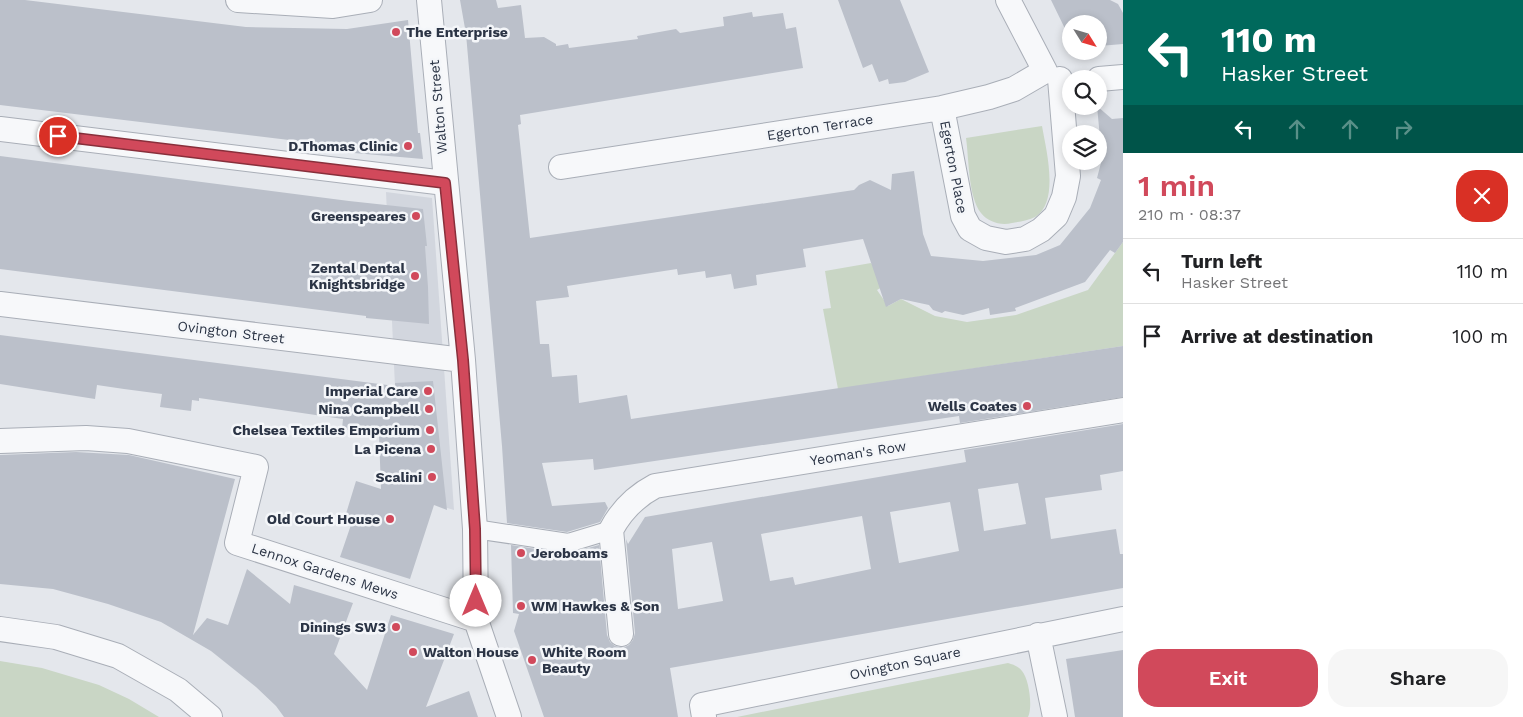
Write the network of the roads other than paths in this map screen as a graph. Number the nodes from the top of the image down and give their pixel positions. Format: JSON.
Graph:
{"nodes":[{"id":1,"x":370,"y":0,"type":"edge"},
{"id":2,"x":429,"y":0,"type":"edge"},
{"id":3,"x":1008,"y":0,"type":"edge"},
{"id":4,"x":252,"y":1,"type":"edge"},
{"id":5,"x":1059,"y":77,"type":"edge"},
{"id":6,"x":1123,"y":77,"type":"edge"},
{"id":7,"x":1107,"y":78,"type":"edge"},
{"id":8,"x":942,"y":108,"type":"junction"},
{"id":9,"x":0,"y":129,"type":"edge"},
{"id":10,"x":561,"y":167,"type":"dead end"},
{"id":11,"x":445,"y":183,"type":"junction"},
{"id":12,"x":0,"y":304,"type":"edge"},
{"id":13,"x":463,"y":360,"type":"junction"},
{"id":14,"x":1123,"y":410,"type":"edge"},
{"id":15,"x":0,"y":441,"type":"edge"},
{"id":16,"x":475,"y":529,"type":"junction"},
{"id":17,"x":611,"y":530,"type":"junction"},
{"id":18,"x":1123,"y":619,"type":"edge"},
{"id":19,"x":476,"y":620,"type":"junction"},
{"id":20,"x":0,"y":629,"type":"edge"},
{"id":21,"x":621,"y":634,"type":"dead end"},
{"id":22,"x":1038,"y":635,"type":"junction"},
{"id":23,"x":210,"y":717,"type":"edge"},
{"id":24,"x":509,"y":717,"type":"edge"},
{"id":25,"x":704,"y":717,"type":"edge"},
{"id":26,"x":1055,"y":717,"type":"edge"}],
"edges":[{"from":1,"to":4,"type":"street"},
{"from":2,"to":11,"type":"street","name":"Walton Street"},
{"from":3,"to":5,"type":"street"},
{"from":5,"to":8,"type":"street","name":"Egerton Terrace"},
{"from":5,"to":8,"type":"street","name":"Egerton Place"},
{"from":6,"to":7,"type":"street"},
{"from":8,"to":10,"type":"street","name":"Egerton Terrace"},
{"from":9,"to":11,"type":"street"},
{"from":11,"to":13,"type":"street","name":"Walton Street"},
{"from":12,"to":13,"type":"street","name":"Ovington Street"},
{"from":13,"to":16,"type":"street","name":"Walton Street"},
{"from":14,"to":17,"type":"street","name":"Yeoman's Row"},
{"from":15,"to":19,"type":"street","name":"Lennox Gardens Mews"},
{"from":16,"to":17,"type":"street"},
{"from":16,"to":19,"type":"street","name":"Walton Street"},
{"from":17,"to":21,"type":"street"},
{"from":18,"to":22,"type":"street"},
{"from":19,"to":24,"type":"street","name":"Walton Street"},
{"from":20,"to":23,"type":"street"},
{"from":22,"to":25,"type":"street","name":"Ovington Square"},
{"from":22,"to":26,"type":"street"}]}
